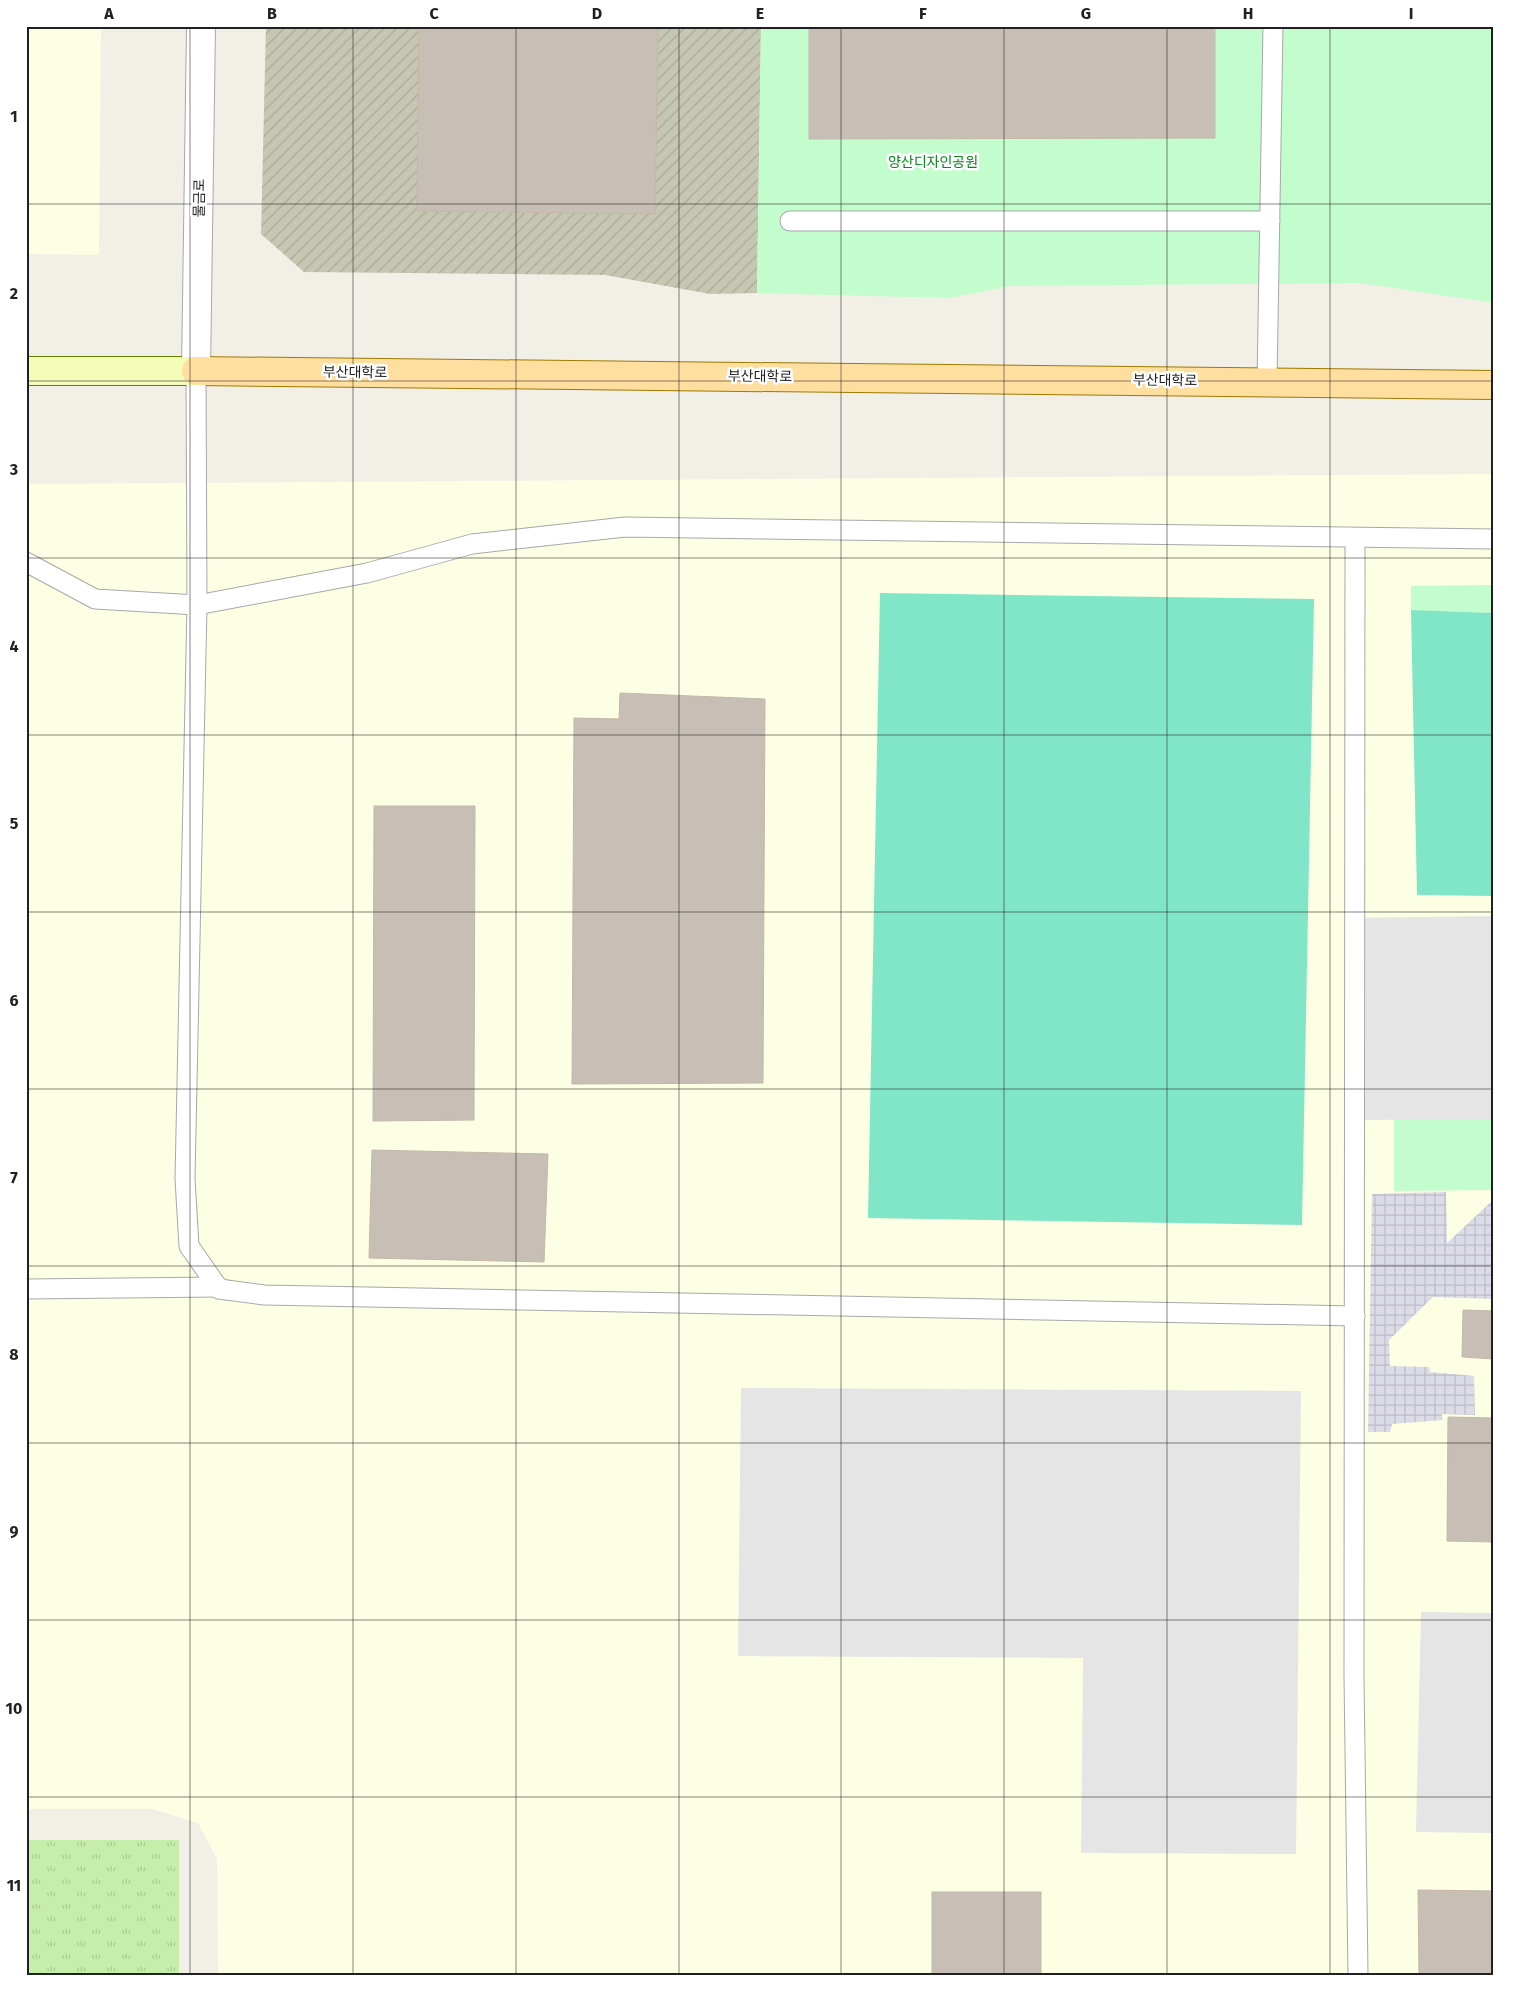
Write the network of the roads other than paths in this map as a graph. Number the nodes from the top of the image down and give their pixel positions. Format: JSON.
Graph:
{"nodes":[{"id":1,"x":201,"y":26,"type":"edge"},
{"id":2,"x":1273,"y":26,"type":"edge"},
{"id":3,"x":790,"y":221,"type":"dead end"},
{"id":4,"x":1270,"y":221,"type":"junction"},
{"id":5,"x":26,"y":371,"type":"edge"},
{"id":6,"x":196,"y":371,"type":"junction"},
{"id":7,"x":1267,"y":382,"type":"junction"},
{"id":8,"x":1494,"y":385,"type":"edge"},
{"id":9,"x":1355,"y":539,"type":"junction"},
{"id":10,"x":1494,"y":539,"type":"edge"},
{"id":11,"x":26,"y":562,"type":"edge"},
{"id":12,"x":198,"y":605,"type":"junction"},
{"id":13,"x":219,"y":1288,"type":"junction"},
{"id":14,"x":26,"y":1289,"type":"edge"},
{"id":15,"x":1355,"y":1316,"type":"junction"},
{"id":16,"x":1358,"y":1975,"type":"edge"}],
"edges":[{"from":1,"to":6,"type":"street","name":"물금로"},
{"from":2,"to":4,"type":"lane"},
{"from":3,"to":4,"type":"lane"},
{"from":4,"to":7,"type":"lane"},
{"from":5,"to":6,"type":"street","name":"부산대학로"},
{"from":6,"to":7,"type":"main road","name":"부산대학로"},
{"from":6,"to":12,"type":"lane"},
{"from":7,"to":8,"type":"main road","name":"부산대학로"},
{"from":9,"to":10,"type":"lane"},
{"from":9,"to":12,"type":"lane"},
{"from":9,"to":15,"type":"lane"},
{"from":11,"to":12,"type":"lane"},
{"from":12,"to":13,"type":"lane"},
{"from":13,"to":14,"type":"lane"},
{"from":13,"to":15,"type":"lane"},
{"from":15,"to":16,"type":"lane"}]}
